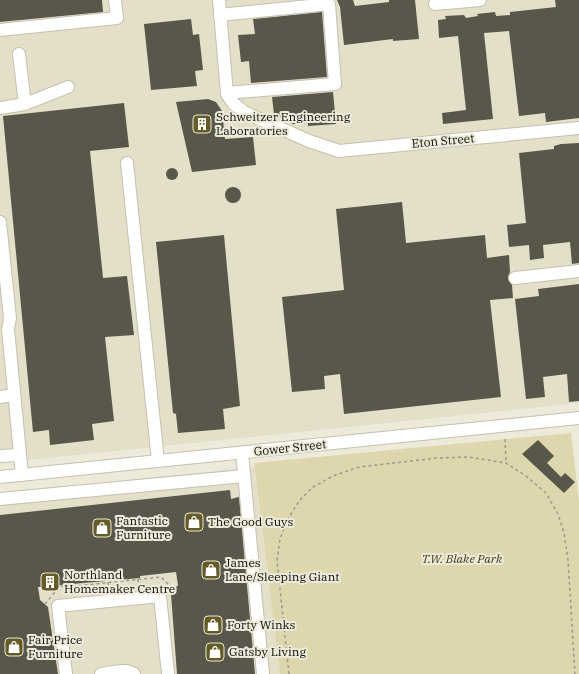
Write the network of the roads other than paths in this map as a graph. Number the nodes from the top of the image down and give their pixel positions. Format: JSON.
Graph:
{"nodes":[{"id":1,"x":115,"y":0,"type":"edge"},
{"id":2,"x":219,"y":0,"type":"edge"},
{"id":3,"x":480,"y":0,"type":"edge"},
{"id":4,"x":435,"y":4,"type":"dead end"},
{"id":5,"x":220,"y":15,"type":"junction"},
{"id":6,"x":0,"y":30,"type":"edge"},
{"id":7,"x":20,"y":54,"type":"dead end"},
{"id":8,"x":68,"y":86,"type":"dead end"},
{"id":9,"x":227,"y":93,"type":"junction"},
{"id":10,"x":25,"y":104,"type":"junction"},
{"id":11,"x":0,"y":108,"type":"edge"},
{"id":12,"x":579,"y":128,"type":"edge"},
{"id":13,"x":127,"y":163,"type":"dead end"},
{"id":14,"x":0,"y":222,"type":"edge"},
{"id":15,"x":579,"y":271,"type":"edge"},
{"id":16,"x":515,"y":278,"type":"dead end"},
{"id":17,"x":14,"y":395,"type":"junction"},
{"id":18,"x":0,"y":397,"type":"edge"},
{"id":19,"x":579,"y":418,"type":"edge"},
{"id":20,"x":242,"y":453,"type":"junction"},
{"id":21,"x":20,"y":455,"type":"junction"},
{"id":22,"x":0,"y":457,"type":"edge"},
{"id":23,"x":158,"y":461,"type":"junction"},
{"id":24,"x":53,"y":472,"type":"junction"},
{"id":25,"x":22,"y":475,"type":"junction"},
{"id":26,"x":244,"y":476,"type":"junction"},
{"id":27,"x":0,"y":477,"type":"edge"},
{"id":28,"x":55,"y":493,"type":"junction"},
{"id":29,"x":0,"y":499,"type":"edge"},
{"id":30,"x":66,"y":674,"type":"edge"},
{"id":31,"x":101,"y":674,"type":"edge"},
{"id":32,"x":134,"y":674,"type":"edge"},
{"id":33,"x":168,"y":674,"type":"edge"},
{"id":34,"x":263,"y":674,"type":"edge"}],
"edges":[{"from":1,"to":6,"type":"street"},
{"from":2,"to":5,"type":"street"},
{"from":3,"to":4,"type":"street"},
{"from":5,"to":9,"type":"street"},
{"from":5,"to":9,"type":"street"},
{"from":7,"to":10,"type":"street"},
{"from":8,"to":10,"type":"street"},
{"from":9,"to":12,"type":"street","name":"Eton Street"},
{"from":10,"to":11,"type":"street"},
{"from":13,"to":23,"type":"street"},
{"from":14,"to":17,"type":"street"},
{"from":15,"to":16,"type":"street"},
{"from":17,"to":18,"type":"street"},
{"from":17,"to":21,"type":"street"},
{"from":19,"to":20,"type":"street","name":"Gower Street"},
{"from":20,"to":23,"type":"street","name":"Gower Street"},
{"from":20,"to":26,"type":"street"},
{"from":21,"to":22,"type":"street"},
{"from":21,"to":25,"type":"street"},
{"from":23,"to":24,"type":"street","name":"Gower Street"},
{"from":24,"to":25,"type":"street","name":"Gower Street"},
{"from":24,"to":28,"type":"street"},
{"from":25,"to":27,"type":"street","name":"Gower Street"},
{"from":26,"to":28,"type":"street"},
{"from":26,"to":34,"type":"street"},
{"from":28,"to":29,"type":"street"},
{"from":30,"to":33,"type":"street"},
{"from":31,"to":32,"type":"street"}]}
